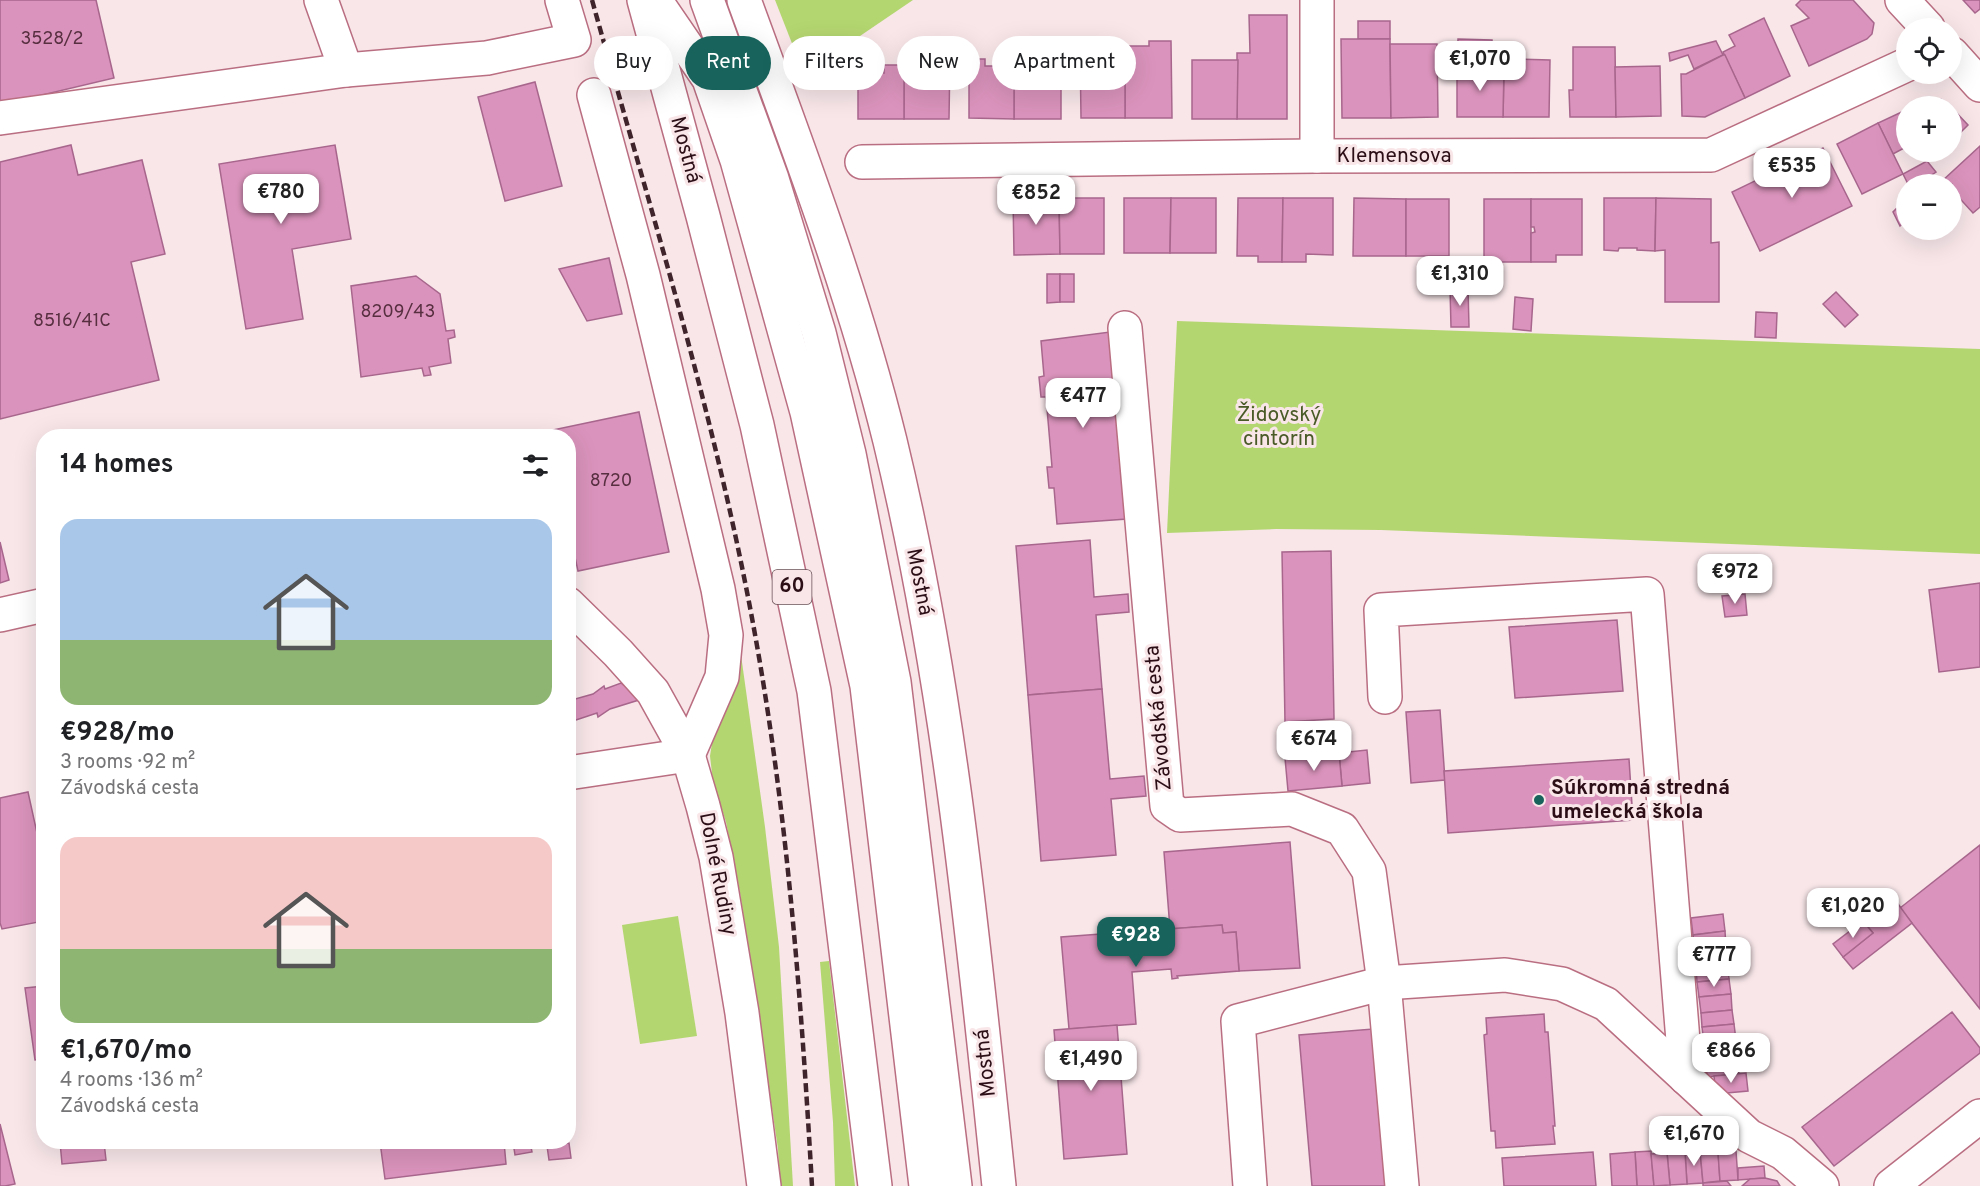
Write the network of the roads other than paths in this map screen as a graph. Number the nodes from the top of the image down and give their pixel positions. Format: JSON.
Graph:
{"nodes":[{"id":1,"x":321,"y":0,"type":"edge"},
{"id":2,"x":562,"y":0,"type":"edge"},
{"id":3,"x":644,"y":0,"type":"edge"},
{"id":4,"x":655,"y":0,"type":"edge"},
{"id":5,"x":707,"y":0,"type":"edge"},
{"id":6,"x":744,"y":0,"type":"edge"},
{"id":7,"x":1317,"y":0,"type":"edge"},
{"id":8,"x":1902,"y":0,"type":"edge"},
{"id":9,"x":1919,"y":18,"type":"edge"},
{"id":10,"x":1962,"y":65,"type":"edge"},
{"id":11,"x":346,"y":70,"type":"junction"},
{"id":12,"x":1896,"y":70,"type":"edge"},
{"id":13,"x":1980,"y":85,"type":"edge"},
{"id":14,"x":594,"y":95,"type":"dead end"},
{"id":15,"x":0,"y":118,"type":"edge"},
{"id":16,"x":1317,"y":156,"type":"junction"},
{"id":17,"x":862,"y":162,"type":"dead end"},
{"id":18,"x":1125,"y":328,"type":"dead end"},
{"id":19,"x":36,"y":606,"type":"edge"},
{"id":20,"x":576,"y":612,"type":"edge"},
{"id":21,"x":0,"y":615,"type":"edge"},
{"id":22,"x":1385,"y":696,"type":"dead end"},
{"id":23,"x":688,"y":755,"type":"junction"},
{"id":24,"x":576,"y":772,"type":"edge"},
{"id":25,"x":1384,"y":983,"type":"junction"},
{"id":26,"x":1686,"y":1078,"type":"junction"},
{"id":27,"x":1980,"y":1116,"type":"edge"},
{"id":28,"x":764,"y":1186,"type":"edge"},
{"id":29,"x":875,"y":1186,"type":"edge"},
{"id":30,"x":926,"y":1186,"type":"edge"},
{"id":31,"x":955,"y":1186,"type":"edge"},
{"id":32,"x":999,"y":1186,"type":"edge"},
{"id":33,"x":1250,"y":1186,"type":"edge"},
{"id":34,"x":1401,"y":1186,"type":"edge"},
{"id":35,"x":1822,"y":1186,"type":"edge"},
{"id":36,"x":1891,"y":1186,"type":"edge"}],
"edges":[{"from":1,"to":11,"type":"main road"},
{"from":2,"to":11,"type":"main road"},
{"from":3,"to":29,"type":"main road","name":"Mostná","number":"60"},
{"from":4,"to":30,"type":"main road"},
{"from":5,"to":31,"type":"main road"},
{"from":6,"to":32,"type":"main road","name":"Mostná"},
{"from":7,"to":16,"type":"main road"},
{"from":8,"to":9,"type":"main road"},
{"from":10,"to":13,"type":"main road"},
{"from":11,"to":15,"type":"main road"},
{"from":12,"to":16,"type":"main road","name":"Klemensova"},
{"from":14,"to":23,"type":"main road"},
{"from":16,"to":17,"type":"main road","name":"Klemensova"},
{"from":18,"to":25,"type":"main road","name":"Závodská cesta"},
{"from":19,"to":21,"type":"main road"},
{"from":20,"to":23,"type":"main road","name":"Dolné Rudiny"},
{"from":22,"to":26,"type":"main road"},
{"from":23,"to":24,"type":"main road"},
{"from":23,"to":28,"type":"main road","name":"Dolné Rudiny"},
{"from":25,"to":26,"type":"main road"},
{"from":25,"to":33,"type":"main road"},
{"from":25,"to":34,"type":"main road"},
{"from":26,"to":35,"type":"main road"},
{"from":27,"to":36,"type":"main road"}]}
